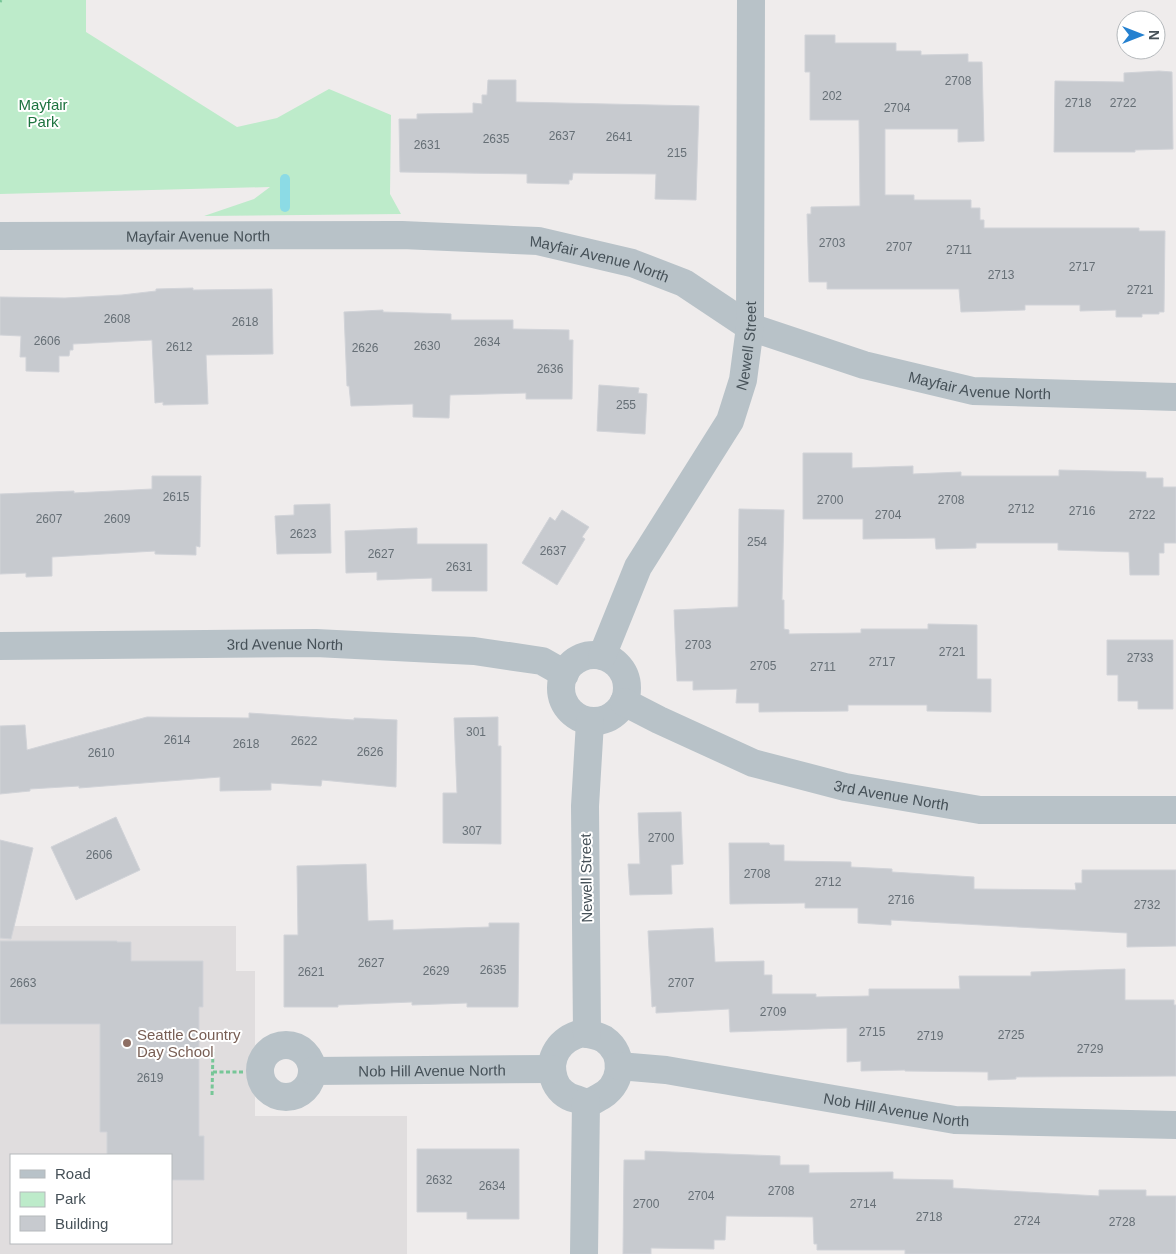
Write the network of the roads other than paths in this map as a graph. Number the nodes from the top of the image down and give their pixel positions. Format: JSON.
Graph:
{"nodes":[{"id":1,"x":751,"y":0,"type":"edge"},
{"id":2,"x":0,"y":236,"type":"edge"},
{"id":3,"x":750,"y":327,"type":"junction"},
{"id":4,"x":1176,"y":397,"type":"edge"},
{"id":5,"x":0,"y":646,"type":"edge"},
{"id":6,"x":602,"y":656,"type":"junction"},
{"id":7,"x":565,"y":674,"type":"junction"},
{"id":8,"x":624,"y":702,"type":"junction"},
{"id":9,"x":590,"y":722,"type":"junction"},
{"id":10,"x":1176,"y":810,"type":"edge"},
{"id":11,"x":587,"y":1034,"type":"junction"},
{"id":12,"x":619,"y":1066,"type":"junction"},
{"id":13,"x":552,"y":1069,"type":"junction"},
{"id":14,"x":313,"y":1071,"type":"dead end"},
{"id":15,"x":586,"y":1102,"type":"junction"},
{"id":16,"x":1176,"y":1125,"type":"edge"},
{"id":17,"x":584,"y":1254,"type":"edge"}],
"edges":[{"from":1,"to":3,"type":"street","name":"Newell Street"},
{"from":2,"to":3,"type":"street","name":"Mayfair Avenue North"},
{"from":3,"to":4,"type":"street","name":"Mayfair Avenue North"},
{"from":3,"to":6,"type":"street","name":"Newell Street"},
{"from":5,"to":7,"type":"street","name":"3rd Avenue North"},
{"from":6,"to":7,"type":"street"},
{"from":6,"to":8,"type":"street"},
{"from":7,"to":9,"type":"street"},
{"from":8,"to":9,"type":"street"},
{"from":8,"to":10,"type":"street","name":"3rd Avenue North"},
{"from":9,"to":11,"type":"street","name":"Newell Street"},
{"from":11,"to":12,"type":"street"},
{"from":11,"to":13,"type":"street"},
{"from":12,"to":15,"type":"street"},
{"from":12,"to":16,"type":"street","name":"Nob Hill Avenue North"},
{"from":13,"to":14,"type":"street","name":"Nob Hill Avenue North"},
{"from":13,"to":15,"type":"street"},
{"from":15,"to":17,"type":"street"}]}
